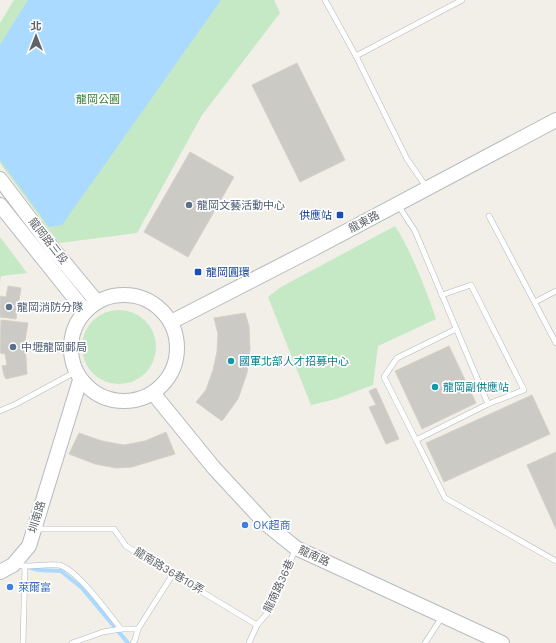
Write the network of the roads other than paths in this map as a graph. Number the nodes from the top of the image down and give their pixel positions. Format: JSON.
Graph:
{"nodes":[{"id":1,"x":325,"y":0,"type":"edge"},
{"id":2,"x":462,"y":0,"type":"edge"},
{"id":3,"x":356,"y":56,"type":"junction"},
{"id":4,"x":556,"y":120,"type":"edge"},
{"id":5,"x":0,"y":179,"type":"edge"},
{"id":6,"x":428,"y":188,"type":"junction"},
{"id":7,"x":398,"y":204,"type":"junction"},
{"id":8,"x":0,"y":205,"type":"edge"},
{"id":9,"x":489,"y":216,"type":"dead end"},
{"id":10,"x":556,"y":290,"type":"edge"},
{"id":11,"x":442,"y":295,"type":"junction"},
{"id":12,"x":98,"y":302,"type":"junction"},
{"id":13,"x":535,"y":302,"type":"junction"},
{"id":14,"x":85,"y":312,"type":"junction"},
{"id":15,"x":171,"y":322,"type":"junction"},
{"id":16,"x":456,"y":329,"type":"junction"},
{"id":17,"x":556,"y":343,"type":"edge"},
{"id":18,"x":79,"y":375,"type":"junction"},
{"id":19,"x":153,"y":393,"type":"junction"},
{"id":20,"x":488,"y":404,"type":"junction"},
{"id":21,"x":0,"y":411,"type":"edge"},
{"id":22,"x":416,"y":440,"type":"junction"},
{"id":23,"x":33,"y":529,"type":"junction"},
{"id":24,"x":296,"y":548,"type":"junction"},
{"id":25,"x":556,"y":561,"type":"edge"},
{"id":26,"x":12,"y":568,"type":"edge"},
{"id":27,"x":173,"y":574,"type":"junction"},
{"id":28,"x":443,"y":616,"type":"junction"},
{"id":29,"x":257,"y":625,"type":"junction"},
{"id":30,"x":121,"y":628,"type":"junction"},
{"id":31,"x":138,"y":629,"type":"junction"},
{"id":32,"x":24,"y":643,"type":"edge"},
{"id":33,"x":72,"y":643,"type":"edge"},
{"id":34,"x":133,"y":643,"type":"edge"},
{"id":35,"x":249,"y":643,"type":"edge"},
{"id":36,"x":425,"y":643,"type":"edge"},
{"id":37,"x":502,"y":643,"type":"edge"}],
"edges":[{"from":1,"to":3,"type":"lane"},
{"from":2,"to":3,"type":"lane"},
{"from":3,"to":6,"type":"lane"},
{"from":4,"to":6,"type":"main road","name":"龍東路"},
{"from":5,"to":12,"type":"main road","name":"龍岡路三段"},
{"from":6,"to":7,"type":"main road","name":"龍東路"},
{"from":7,"to":11,"type":"lane"},
{"from":7,"to":15,"type":"main road","name":"龍東路"},
{"from":8,"to":14,"type":"main road","name":"龍岡路三段"},
{"from":9,"to":13,"type":"lane"},
{"from":10,"to":13,"type":"lane"},
{"from":11,"to":16,"type":"lane"},
{"from":11,"to":20,"type":"lane"},
{"from":12,"to":14,"type":"main road"},
{"from":12,"to":15,"type":"main road"},
{"from":13,"to":17,"type":"lane"},
{"from":14,"to":18,"type":"main road"},
{"from":15,"to":19,"type":"main road"},
{"from":16,"to":20,"type":"lane"},
{"from":16,"to":22,"type":"lane"},
{"from":18,"to":19,"type":"main road"},
{"from":18,"to":21,"type":"lane"},
{"from":18,"to":23,"type":"main road","name":"圳南路"},
{"from":19,"to":24,"type":"main road","name":"龍南路"},
{"from":20,"to":22,"type":"lane"},
{"from":22,"to":25,"type":"lane"},
{"from":23,"to":26,"type":"main road","name":"圳南路"},
{"from":23,"to":27,"type":"lane","name":"龍南路36巷10弄"},
{"from":24,"to":28,"type":"main road","name":"龍南路"},
{"from":24,"to":29,"type":"lane","name":"龍南路36巷"},
{"from":26,"to":30,"type":"lane"},
{"from":26,"to":32,"type":"lane"},
{"from":27,"to":29,"type":"lane","name":"龍南路36巷10弄"},
{"from":27,"to":31,"type":"lane"},
{"from":28,"to":36,"type":"lane"},
{"from":28,"to":37,"type":"main road","name":"龍南路"},
{"from":29,"to":35,"type":"lane","name":"龍南路36巷"},
{"from":30,"to":31,"type":"lane"},
{"from":30,"to":33,"type":"lane"},
{"from":31,"to":34,"type":"lane"}]}
